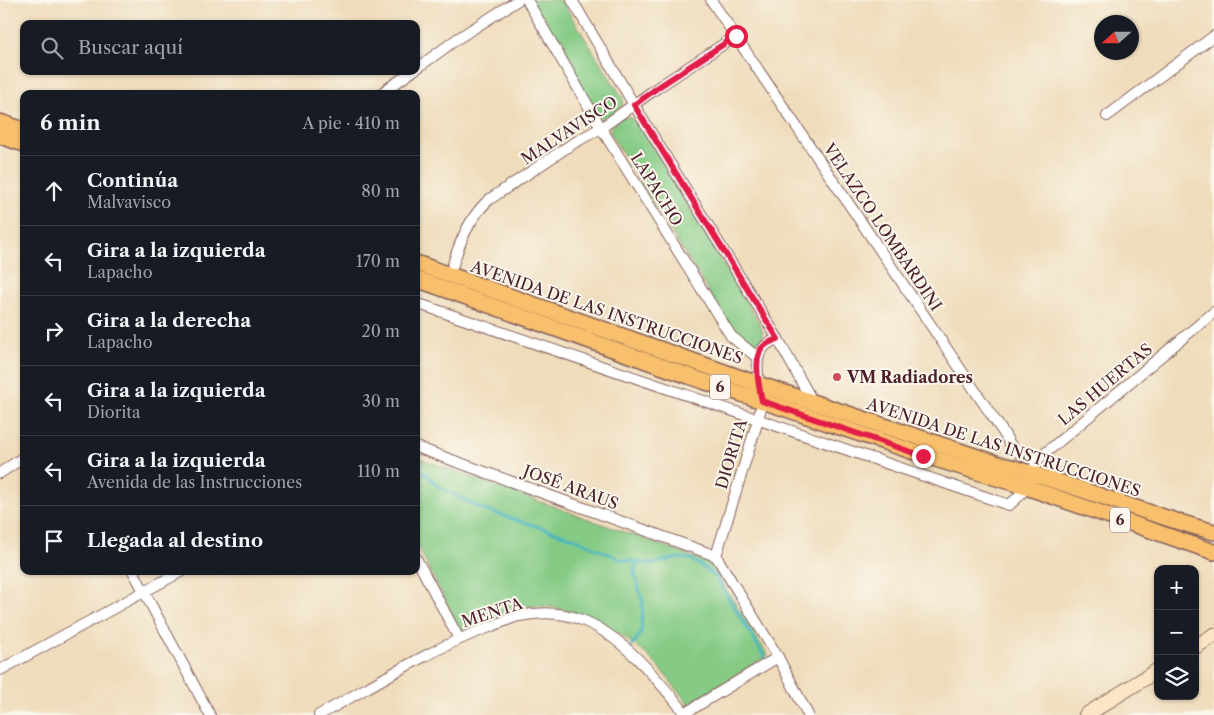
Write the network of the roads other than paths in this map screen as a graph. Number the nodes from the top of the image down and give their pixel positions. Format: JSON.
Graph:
{"nodes":[{"id":1,"x":518,"y":0,"type":"edge"},
{"id":2,"x":527,"y":0,"type":"edge"},
{"id":3,"x":572,"y":0,"type":"edge"},
{"id":4,"x":711,"y":0,"type":"edge"},
{"id":5,"x":736,"y":36,"type":"junction"},
{"id":6,"x":1214,"y":36,"type":"edge"},
{"id":7,"x":420,"y":66,"type":"edge"},
{"id":8,"x":407,"y":75,"type":"edge"},
{"id":9,"x":386,"y":90,"type":"edge"},
{"id":10,"x":634,"y":105,"type":"junction"},
{"id":11,"x":1107,"y":116,"type":"dead end"},
{"id":12,"x":0,"y":122,"type":"edge"},
{"id":13,"x":601,"y":128,"type":"junction"},
{"id":14,"x":20,"y":129,"type":"edge"},
{"id":15,"x":0,"y":136,"type":"edge"},
{"id":16,"x":20,"y":143,"type":"edge"},
{"id":17,"x":420,"y":265,"type":"edge"},
{"id":18,"x":450,"y":275,"type":"junction"},
{"id":19,"x":420,"y":280,"type":"edge"},
{"id":20,"x":420,"y":304,"type":"edge"},
{"id":21,"x":1214,"y":312,"type":"edge"},
{"id":22,"x":778,"y":339,"type":"junction"},
{"id":23,"x":758,"y":358,"type":"junction"},
{"id":24,"x":758,"y":384,"type":"junction"},
{"id":25,"x":762,"y":401,"type":"junction"},
{"id":26,"x":812,"y":402,"type":"junction"},
{"id":27,"x":758,"y":420,"type":"junction"},
{"id":28,"x":420,"y":448,"type":"edge"},
{"id":29,"x":20,"y":460,"type":"edge"},
{"id":30,"x":1034,"y":466,"type":"junction"},
{"id":31,"x":0,"y":473,"type":"edge"},
{"id":32,"x":1026,"y":487,"type":"junction"},
{"id":33,"x":1214,"y":532,"type":"edge"},
{"id":34,"x":1214,"y":552,"type":"edge"},
{"id":35,"x":716,"y":556,"type":"junction"},
{"id":36,"x":420,"y":566,"type":"edge"},
{"id":37,"x":135,"y":575,"type":"edge"},
{"id":38,"x":174,"y":575,"type":"edge"},
{"id":39,"x":144,"y":591,"type":"junction"},
{"id":40,"x":1214,"y":635,"type":"edge"},
{"id":41,"x":459,"y":639,"type":"junction"},
{"id":42,"x":1199,"y":644,"type":"edge"},
{"id":43,"x":778,"y":656,"type":"junction"},
{"id":44,"x":0,"y":670,"type":"edge"},
{"id":45,"x":1154,"y":672,"type":"edge"},
{"id":46,"x":684,"y":714,"type":"edge"},
{"id":47,"x":210,"y":715,"type":"edge"},
{"id":48,"x":319,"y":715,"type":"edge"},
{"id":49,"x":808,"y":715,"type":"edge"},
{"id":50,"x":1086,"y":715,"type":"edge"}],
"edges":[{"from":1,"to":7,"type":"street"},
{"from":2,"to":13,"type":"street","name":"LAPACHO"},
{"from":3,"to":10,"type":"street","name":"LAPACHO"},
{"from":4,"to":5,"type":"street","name":"VELAZCO LOMBARDINI"},
{"from":5,"to":10,"type":"street","name":"MALVAVISCO"},
{"from":5,"to":30,"type":"street","name":"VELAZCO LOMBARDINI"},
{"from":6,"to":11,"type":"street"},
{"from":8,"to":9,"type":"street"},
{"from":10,"to":13,"type":"street","name":"MALVAVISCO"},
{"from":10,"to":22,"type":"street","name":"LAPACHO"},
{"from":12,"to":14,"type":"main road"},
{"from":13,"to":18,"type":"street","name":"MALVAVISCO"},
{"from":13,"to":23,"type":"street","name":"LAPACHO"},
{"from":15,"to":16,"type":"main road"},
{"from":17,"to":18,"type":"main road","name":"AVENIDA DE LAS INSTRUCCIONES","number":"6"},
{"from":18,"to":24,"type":"main road","name":"AVENIDA DE LAS INSTRUCCIONES","number":"6"},
{"from":19,"to":25,"type":"main road","name":"AVENIDA DE LAS INSTRUCCIONES","number":"6"},
{"from":20,"to":27,"type":"street","name":"AVENIDA DE LAS INSTRUCCIONES"},
{"from":21,"to":30,"type":"street","name":"LAS HUERTAS"},
{"from":22,"to":23,"type":"street"},
{"from":22,"to":26,"type":"street","name":"LAPACHO"},
{"from":23,"to":24,"type":"street","name":"DIORITA"},
{"from":24,"to":25,"type":"street","name":"DIORITA"},
{"from":24,"to":26,"type":"main road","name":"AVENIDA DE LAS INSTRUCCIONES","number":"6"},
{"from":25,"to":27,"type":"street","name":"DIORITA"},
{"from":25,"to":32,"type":"main road","name":"AVENIDA DE LAS INSTRUCCIONES","number":"6"},
{"from":26,"to":30,"type":"main road","name":"AVENIDA DE LAS INSTRUCCIONES","number":"6"},
{"from":27,"to":32,"type":"street","name":"AVENIDA DE LAS INSTRUCCIONES"},
{"from":27,"to":35,"type":"street","name":"DIORITA"},
{"from":28,"to":35,"type":"street","name":"JOSÉ ARAUS"},
{"from":29,"to":31,"type":"street"},
{"from":30,"to":32,"type":"street","name":"LAS HUERTAS"},
{"from":30,"to":33,"type":"main road","name":"AVENIDA DE LAS INSTRUCCIONES","number":"6"},
{"from":32,"to":34,"type":"main road","name":"AVENIDA DE LAS INSTRUCCIONES","number":"6"},
{"from":35,"to":43,"type":"street"},
{"from":36,"to":41,"type":"street"},
{"from":37,"to":39,"type":"street"},
{"from":38,"to":39,"type":"street"},
{"from":39,"to":44,"type":"street"},
{"from":39,"to":47,"type":"street"},
{"from":40,"to":42,"type":"street"},
{"from":41,"to":46,"type":"street","name":"MENTA"},
{"from":41,"to":48,"type":"street","name":"MENTA"},
{"from":43,"to":46,"type":"street"},
{"from":43,"to":49,"type":"street"},
{"from":45,"to":50,"type":"street"}]}
